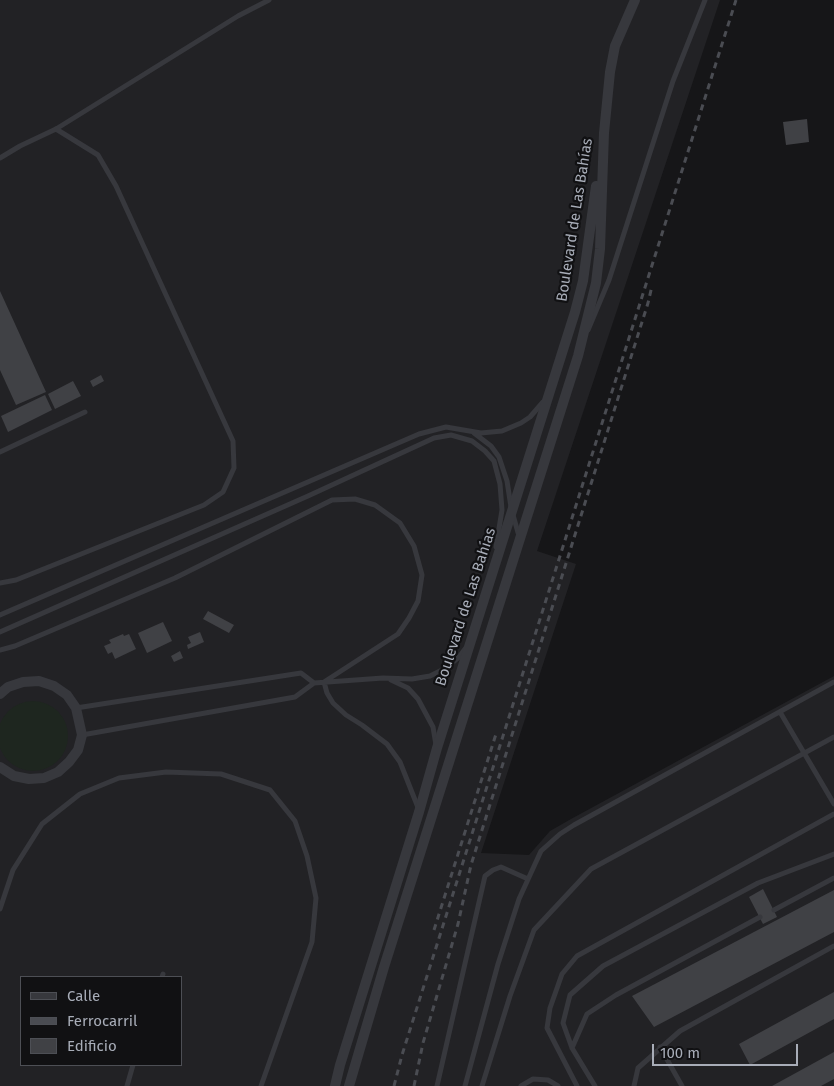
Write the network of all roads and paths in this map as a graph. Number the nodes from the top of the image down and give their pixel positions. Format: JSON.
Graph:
{"nodes":[{"id":1,"x":269,"y":0,"type":"edge"},
{"id":2,"x":635,"y":0,"type":"edge"},
{"id":3,"x":705,"y":0,"type":"edge"},
{"id":4,"x":56,"y":129,"type":"junction"},
{"id":5,"x":604,"y":133,"type":"junction"},
{"id":6,"x":0,"y":158,"type":"edge"},
{"id":7,"x":578,"y":356,"type":"junction"},
{"id":8,"x":555,"y":380,"type":"junction"},
{"id":9,"x":85,"y":412,"type":"dead end"},
{"id":10,"x":464,"y":429,"type":"junction"},
{"id":11,"x":419,"y":434,"type":"junction"},
{"id":12,"x":451,"y":435,"type":"junction"},
{"id":13,"x":0,"y":452,"type":"edge"},
{"id":14,"x":512,"y":510,"type":"junction"},
{"id":15,"x":519,"y":539,"type":"junction"},
{"id":16,"x":0,"y":583,"type":"edge"},
{"id":17,"x":481,"y":610,"type":"junction"},
{"id":18,"x":0,"y":615,"type":"edge"},
{"id":19,"x":0,"y":632,"type":"edge"},
{"id":20,"x":471,"y":640,"type":"junction"},
{"id":21,"x":0,"y":650,"type":"edge"},
{"id":22,"x":383,"y":678,"type":"junction"},
{"id":23,"x":324,"y":682,"type":"junction"},
{"id":24,"x":834,"y":682,"type":"edge"},
{"id":25,"x":314,"y":683,"type":"junction"},
{"id":26,"x":0,"y":694,"type":"edge"},
{"id":27,"x":76,"y":708,"type":"junction"},
{"id":28,"x":780,"y":712,"type":"junction"},
{"id":29,"x":82,"y":735,"type":"junction"},
{"id":30,"x":834,"y":737,"type":"edge"},
{"id":31,"x":436,"y":748,"type":"junction"},
{"id":32,"x":804,"y":753,"type":"junction"},
{"id":33,"x":0,"y":767,"type":"edge"},
{"id":34,"x":834,"y":804,"type":"edge"},
{"id":35,"x":419,"y":812,"type":"junction"},
{"id":36,"x":834,"y":814,"type":"edge"},
{"id":37,"x":834,"y":854,"type":"edge"},
{"id":38,"x":528,"y":878,"type":"junction"},
{"id":39,"x":834,"y":878,"type":"edge"},
{"id":40,"x":0,"y":909,"type":"edge"},
{"id":41,"x":774,"y":910,"type":"dead end"},
{"id":42,"x":760,"y":917,"type":"dead end"},
{"id":43,"x":834,"y":946,"type":"edge"},
{"id":44,"x":660,"y":1047,"type":"junction"},
{"id":45,"x":572,"y":1048,"type":"junction"},
{"id":46,"x":134,"y":1066,"type":"edge"},
{"id":47,"x":126,"y":1086,"type":"edge"},
{"id":48,"x":260,"y":1086,"type":"edge"},
{"id":49,"x":335,"y":1086,"type":"edge"},
{"id":50,"x":349,"y":1086,"type":"edge"},
{"id":51,"x":437,"y":1086,"type":"edge"},
{"id":52,"x":465,"y":1086,"type":"edge"},
{"id":53,"x":482,"y":1086,"type":"edge"},
{"id":54,"x":521,"y":1086,"type":"edge"},
{"id":55,"x":558,"y":1086,"type":"edge"},
{"id":56,"x":577,"y":1086,"type":"edge"},
{"id":57,"x":595,"y":1086,"type":"edge"},
{"id":58,"x":634,"y":1086,"type":"edge"},
{"id":59,"x":682,"y":1086,"type":"edge"}],
"edges":[{"from":1,"to":4,"type":"lane"},
{"from":2,"to":5,"type":"street","name":"Boulevard de Las Bahías"},
{"from":3,"to":7,"type":"lane"},
{"from":4,"to":6,"type":"lane"},
{"from":4,"to":16,"type":"lane"},
{"from":5,"to":7,"type":"street","name":"Boulevard de Las Bahías"},
{"from":5,"to":8,"type":"street","name":"Boulevard de Las Bahías"},
{"from":7,"to":15,"type":"street","name":"Boulevard de Las Bahías"},
{"from":8,"to":10,"type":"lane"},
{"from":8,"to":14,"type":"street","name":"Boulevard de Las Bahías"},
{"from":9,"to":13,"type":"lane"},
{"from":10,"to":11,"type":"lane"},
{"from":10,"to":14,"type":"lane"},
{"from":11,"to":12,"type":"lane"},
{"from":11,"to":18,"type":"lane"},
{"from":12,"to":17,"type":"lane"},
{"from":12,"to":19,"type":"lane"},
{"from":14,"to":15,"type":"lane"},
{"from":14,"to":17,"type":"street","name":"Boulevard de Las Bahías"},
{"from":15,"to":50,"type":"street","name":"Boulevard de Las Bahías"},
{"from":17,"to":20,"type":"street","name":"Boulevard de Las Bahías"},
{"from":20,"to":22,"type":"lane"},
{"from":20,"to":31,"type":"street","name":"Boulevard de Las Bahías"},
{"from":21,"to":23,"type":"lane"},
{"from":22,"to":23,"type":"lane"},
{"from":22,"to":31,"type":"lane"},
{"from":23,"to":25,"type":"lane"},
{"from":23,"to":35,"type":"lane"},
{"from":24,"to":28,"type":"lane"},
{"from":25,"to":27,"type":"lane"},
{"from":25,"to":29,"type":"lane"},
{"from":26,"to":27,"type":"street"},
{"from":27,"to":29,"type":"street"},
{"from":28,"to":32,"type":"lane"},
{"from":28,"to":38,"type":"lane"},
{"from":29,"to":33,"type":"street"},
{"from":30,"to":32,"type":"lane"},
{"from":31,"to":35,"type":"street","name":"Boulevard de Las Bahías"},
{"from":32,"to":34,"type":"lane"},
{"from":32,"to":53,"type":"lane"},
{"from":35,"to":49,"type":"street","name":"Boulevard de Las Bahías"},
{"from":36,"to":56,"type":"lane"},
{"from":37,"to":45,"type":"lane"},
{"from":38,"to":51,"type":"lane"},
{"from":38,"to":52,"type":"lane"},
{"from":39,"to":41,"type":"lane"},
{"from":40,"to":48,"type":"lane"},
{"from":42,"to":45,"type":"lane"},
{"from":43,"to":44,"type":"lane"},
{"from":44,"to":58,"type":"lane"},
{"from":44,"to":59,"type":"lane"},
{"from":45,"to":57,"type":"lane"},
{"from":46,"to":47,"type":"lane"},
{"from":54,"to":55,"type":"lane"}]}
